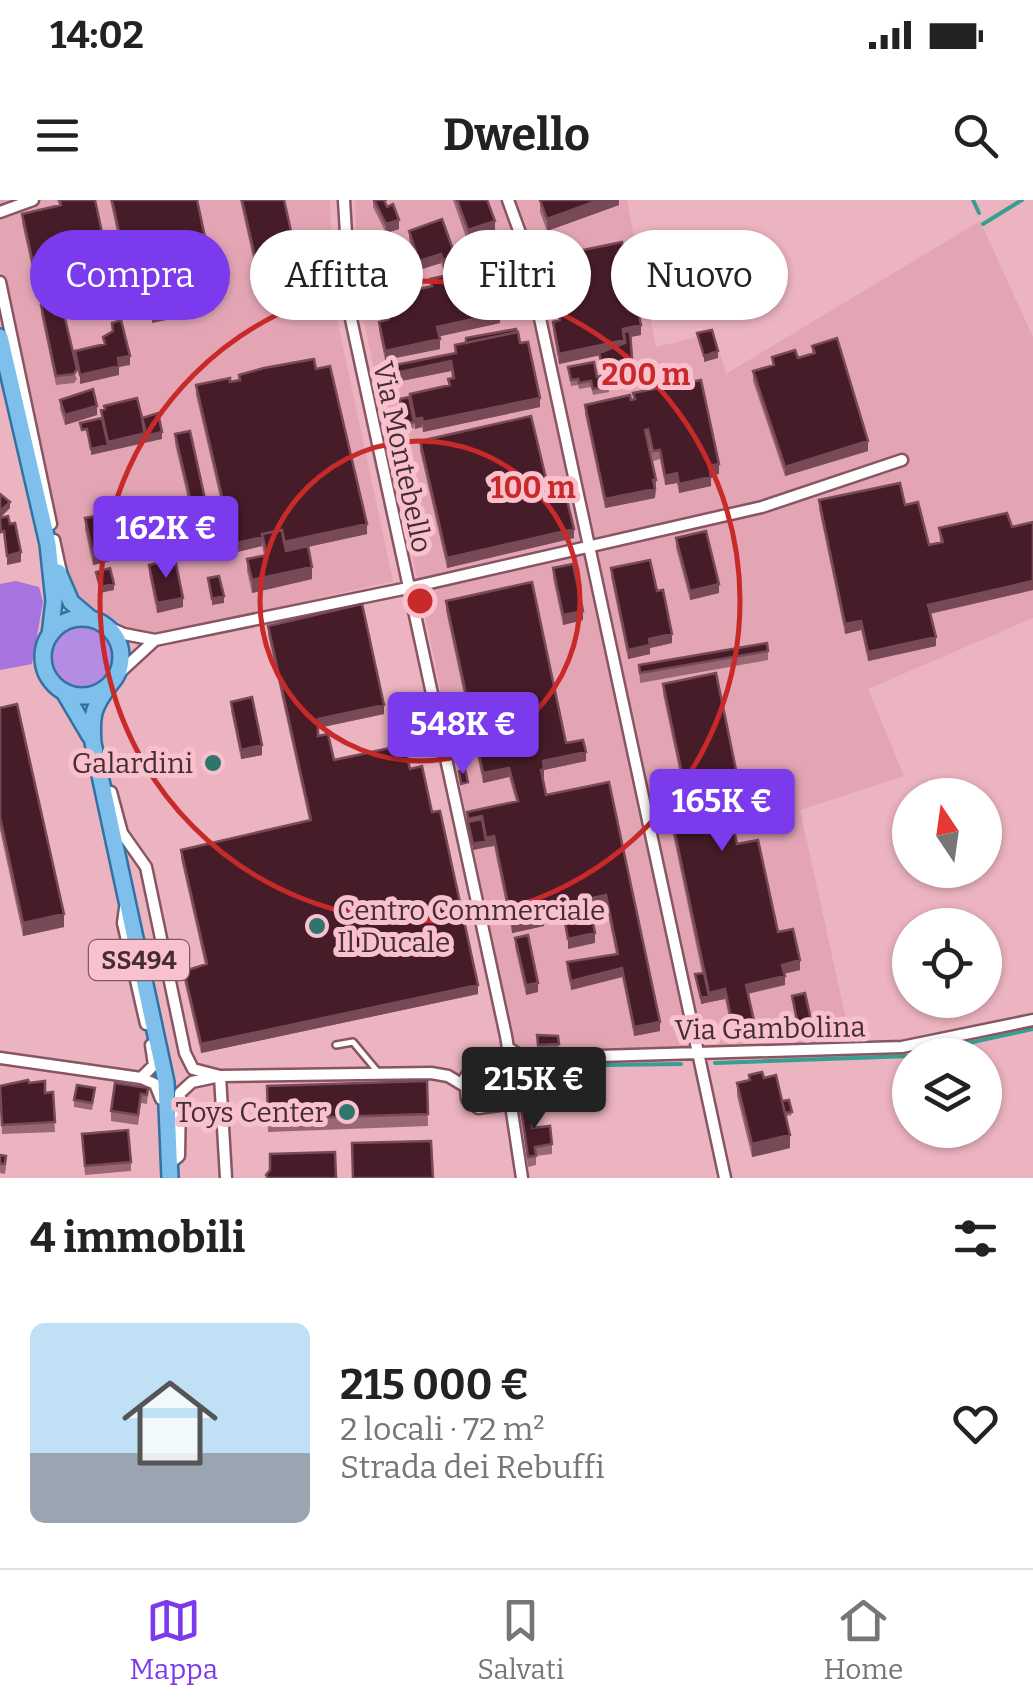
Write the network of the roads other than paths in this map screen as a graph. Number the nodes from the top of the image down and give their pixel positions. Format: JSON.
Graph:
{"nodes":[{"id":1,"x":33,"y":200,"type":"edge"},
{"id":2,"x":344,"y":200,"type":"edge"},
{"id":3,"x":508,"y":200,"type":"edge"},
{"id":4,"x":0,"y":212,"type":"edge"},
{"id":5,"x":0,"y":282,"type":"edge"},
{"id":6,"x":0,"y":337,"type":"edge"},
{"id":7,"x":3,"y":358,"type":"edge"},
{"id":8,"x":902,"y":460,"type":"dead end"},
{"id":9,"x":48,"y":544,"type":"junction"},
{"id":10,"x":586,"y":547,"type":"junction"},
{"id":11,"x":64,"y":588,"type":"junction"},
{"id":12,"x":408,"y":588,"type":"junction"},
{"id":13,"x":97,"y":622,"type":"junction"},
{"id":14,"x":50,"y":635,"type":"junction"},
{"id":15,"x":154,"y":640,"type":"junction"},
{"id":16,"x":114,"y":679,"type":"junction"},
{"id":17,"x":64,"y":692,"type":"junction"},
{"id":18,"x":93,"y":743,"type":"junction"},
{"id":19,"x":126,"y":898,"type":"junction"},
{"id":20,"x":1033,"y":1020,"type":"edge"},
{"id":21,"x":507,"y":1042,"type":"junction"},
{"id":22,"x":336,"y":1045,"type":"dead end"},
{"id":23,"x":696,"y":1052,"type":"junction"},
{"id":24,"x":0,"y":1058,"type":"edge"},
{"id":25,"x":534,"y":1058,"type":"junction"},
{"id":26,"x":480,"y":1066,"type":"junction"},
{"id":27,"x":505,"y":1068,"type":"junction"},
{"id":28,"x":431,"y":1073,"type":"junction"},
{"id":29,"x":380,"y":1074,"type":"junction"},
{"id":30,"x":220,"y":1076,"type":"junction"},
{"id":31,"x":142,"y":1078,"type":"junction"},
{"id":32,"x":464,"y":1086,"type":"junction"},
{"id":33,"x":507,"y":1094,"type":"junction"},
{"id":34,"x":485,"y":1110,"type":"junction"},
{"id":35,"x":170,"y":1128,"type":"junction"},
{"id":36,"x":513,"y":1132,"type":"junction"},
{"id":37,"x":172,"y":1174,"type":"edge"},
{"id":38,"x":226,"y":1178,"type":"edge"},
{"id":39,"x":522,"y":1178,"type":"edge"},
{"id":40,"x":725,"y":1178,"type":"edge"}],
"edges":[{"from":1,"to":4,"type":"street"},
{"from":2,"to":12,"type":"street","name":"Via Montebello"},
{"from":3,"to":10,"type":"street"},
{"from":5,"to":11,"type":"street"},
{"from":6,"to":7,"type":"main road","number":"SS494"},
{"from":7,"to":9,"type":"main road","number":"SS494"},
{"from":8,"to":10,"type":"street"},
{"from":9,"to":11,"type":"main road","number":"SS494"},
{"from":9,"to":14,"type":"main road","number":"SS494"},
{"from":10,"to":12,"type":"street"},
{"from":10,"to":23,"type":"street"},
{"from":11,"to":13,"type":"main road","number":"SS494"},
{"from":12,"to":15,"type":"street"},
{"from":12,"to":21,"type":"street","name":"Via Montebello"},
{"from":13,"to":14,"type":"main road"},
{"from":13,"to":15,"type":"street"},
{"from":13,"to":16,"type":"main road","number":"SS494"},
{"from":14,"to":17,"type":"main road","number":"SS494"},
{"from":15,"to":16,"type":"street"},
{"from":16,"to":17,"type":"main road"},
{"from":16,"to":18,"type":"main road","number":"SS494"},
{"from":17,"to":18,"type":"main road","number":"SS494"},
{"from":18,"to":19,"type":"main road","number":"SS494"},
{"from":18,"to":30,"type":"street"},
{"from":19,"to":31,"type":"street"},
{"from":19,"to":35,"type":"main road","number":"SS494"},
{"from":20,"to":23,"type":"street","name":"Via Gambolina"},
{"from":21,"to":25,"type":"street","name":"Via Gambolina"},
{"from":21,"to":26,"type":"street"},
{"from":21,"to":27,"type":"street","name":"Via Montebello"},
{"from":22,"to":29,"type":"lane"},
{"from":23,"to":25,"type":"street","name":"Via Gambolina"},
{"from":23,"to":40,"type":"street"},
{"from":24,"to":31,"type":"street"},
{"from":25,"to":27,"type":"street"},
{"from":26,"to":27,"type":"street"},
{"from":26,"to":28,"type":"street"},
{"from":26,"to":32,"type":"street"},
{"from":27,"to":33,"type":"street"},
{"from":28,"to":29,"type":"street"},
{"from":28,"to":32,"type":"street"},
{"from":29,"to":30,"type":"street"},
{"from":30,"to":37,"type":"street"},
{"from":30,"to":38,"type":"street"},
{"from":31,"to":35,"type":"street"},
{"from":32,"to":34,"type":"street"},
{"from":33,"to":34,"type":"street"},
{"from":33,"to":36,"type":"street"},
{"from":34,"to":36,"type":"street"},
{"from":35,"to":37,"type":"main road","number":"SS494"},
{"from":36,"to":39,"type":"street"}]}
